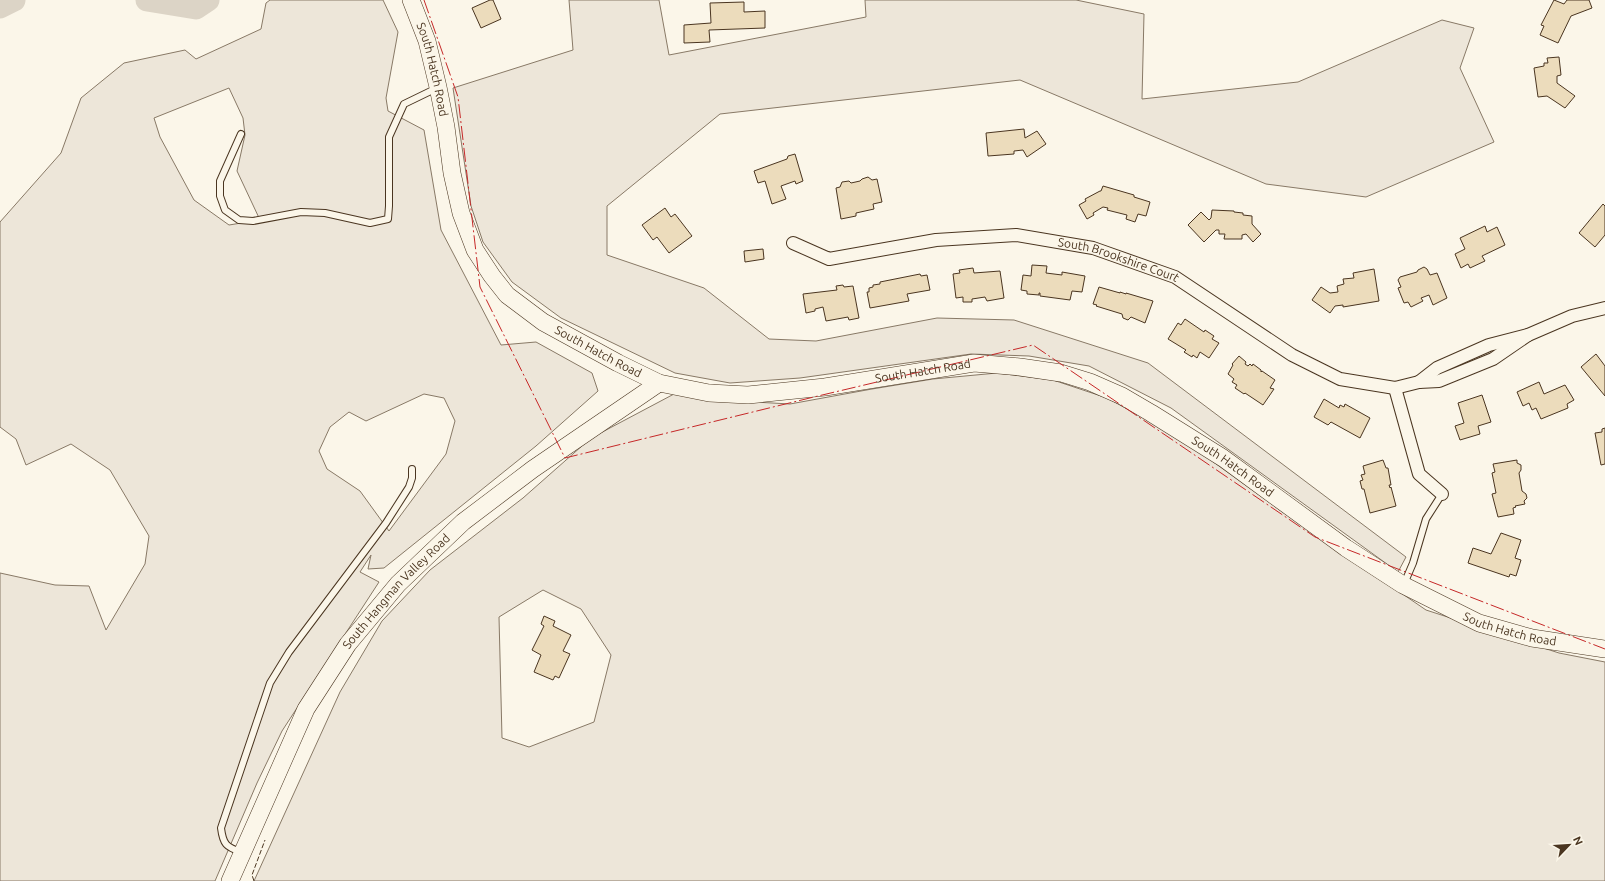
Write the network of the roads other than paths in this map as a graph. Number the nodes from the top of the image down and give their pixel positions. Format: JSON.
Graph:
{"nodes":[{"id":1,"x":411,"y":0,"type":"edge"},
{"id":2,"x":438,"y":88,"type":"junction"},
{"id":3,"x":240,"y":134,"type":"dead end"},
{"id":4,"x":794,"y":243,"type":"dead end"},
{"id":5,"x":1605,"y":308,"type":"edge"},
{"id":6,"x":659,"y":383,"type":"junction"},
{"id":7,"x":1395,"y":388,"type":"junction"},
{"id":8,"x":412,"y":469,"type":"dead end"},
{"id":9,"x":1442,"y":494,"type":"joint"},
{"id":10,"x":1403,"y":585,"type":"junction"},
{"id":11,"x":1605,"y":649,"type":"edge"},
{"id":12,"x":242,"y":853,"type":"junction"},
{"id":13,"x":230,"y":881,"type":"edge"}],
"edges":[{"from":1,"to":2,"type":"main road","name":"South Hatch Road"},
{"from":2,"to":3,"type":"lane"},
{"from":2,"to":6,"type":"main road","name":"South Hatch Road"},
{"from":4,"to":7,"type":"street","name":"South Brookshire Court"},
{"from":5,"to":7,"type":"street","name":"South Brookshire Court"},
{"from":6,"to":10,"type":"main road","name":"South Hatch Road"},
{"from":6,"to":12,"type":"main road","name":"South Hangman Valley Road"},
{"from":7,"to":9,"type":"street"},
{"from":8,"to":12,"type":"lane"},
{"from":9,"to":10,"type":"lane"},
{"from":10,"to":11,"type":"main road","name":"South Hatch Road"},
{"from":12,"to":13,"type":"main road","name":"South Hangman Valley Road"}]}
